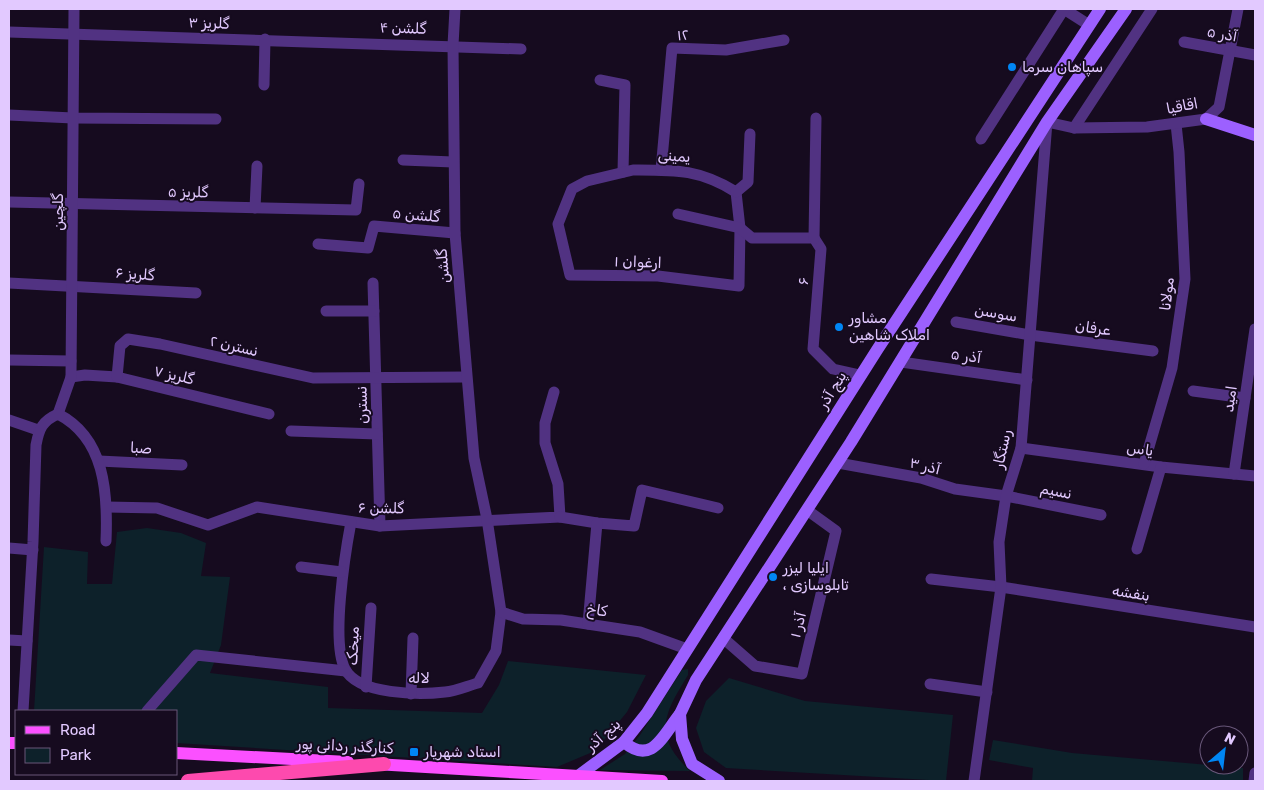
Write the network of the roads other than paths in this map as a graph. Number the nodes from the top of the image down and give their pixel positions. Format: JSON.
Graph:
{"nodes":[{"id":1,"x":74,"y":9,"type":"edge"},
{"id":2,"x":455,"y":9,"type":"edge"},
{"id":3,"x":1061,"y":9,"type":"edge"},
{"id":4,"x":1100,"y":9,"type":"edge"},
{"id":5,"x":1152,"y":9,"type":"edge"},
{"id":6,"x":1238,"y":9,"type":"edge"},
{"id":7,"x":1121,"y":11,"type":"edge"},
{"id":8,"x":1089,"y":25,"type":"junction"},
{"id":9,"x":9,"y":32,"type":"edge"},
{"id":10,"x":74,"y":34,"type":"junction"},
{"id":11,"x":265,"y":39,"type":"junction"},
{"id":12,"x":283,"y":40,"type":"joint"},
{"id":13,"x":784,"y":40,"type":"dead end"},
{"id":14,"x":1080,"y":40,"type":"junction"},
{"id":15,"x":1184,"y":42,"type":"dead end"},
{"id":16,"x":453,"y":45,"type":"junction"},
{"id":17,"x":521,"y":48,"type":"dead end"},
{"id":18,"x":1098,"y":51,"type":"junction"},
{"id":19,"x":1231,"y":51,"type":"junction"},
{"id":20,"x":1255,"y":55,"type":"edge"},
{"id":21,"x":600,"y":80,"type":"dead end"},
{"id":22,"x":264,"y":85,"type":"dead end"},
{"id":23,"x":9,"y":115,"type":"edge"},
{"id":24,"x":73,"y":118,"type":"junction"},
{"id":25,"x":816,"y":118,"type":"dead end"},
{"id":26,"x":1206,"y":119,"type":"junction"},
{"id":27,"x":216,"y":120,"type":"dead end"},
{"id":28,"x":1047,"y":122,"type":"junction"},
{"id":29,"x":1176,"y":124,"type":"junction"},
{"id":30,"x":1074,"y":128,"type":"junction"},
{"id":31,"x":750,"y":134,"type":"dead end"},
{"id":32,"x":1255,"y":135,"type":"edge"},
{"id":33,"x":981,"y":139,"type":"dead end"},
{"id":34,"x":403,"y":160,"type":"dead end"},
{"id":35,"x":453,"y":162,"type":"junction"},
{"id":36,"x":257,"y":166,"type":"dead end"},
{"id":37,"x":661,"y":170,"type":"junction"},
{"id":38,"x":623,"y":172,"type":"junction"},
{"id":39,"x":359,"y":184,"type":"dead end"},
{"id":40,"x":572,"y":188,"type":"joint"},
{"id":41,"x":736,"y":192,"type":"junction"},
{"id":42,"x":9,"y":202,"type":"edge"},
{"id":43,"x":73,"y":205,"type":"junction"},
{"id":44,"x":255,"y":208,"type":"junction"},
{"id":45,"x":678,"y":214,"type":"dead end"},
{"id":46,"x":740,"y":228,"type":"junction"},
{"id":47,"x":455,"y":233,"type":"junction"},
{"id":48,"x":814,"y":238,"type":"junction"},
{"id":49,"x":318,"y":244,"type":"dead end"},
{"id":50,"x":9,"y":283,"type":"edge"},
{"id":51,"x":373,"y":283,"type":"dead end"},
{"id":52,"x":72,"y":285,"type":"junction"},
{"id":53,"x":196,"y":293,"type":"dead end"},
{"id":54,"x":326,"y":311,"type":"dead end"},
{"id":55,"x":374,"y":311,"type":"junction"},
{"id":56,"x":956,"y":322,"type":"dead end"},
{"id":57,"x":1030,"y":335,"type":"junction"},
{"id":58,"x":1255,"y":335,"type":"edge"},
{"id":59,"x":1152,"y":351,"type":"dead end"},
{"id":60,"x":9,"y":360,"type":"edge"},
{"id":61,"x":71,"y":361,"type":"junction"},
{"id":62,"x":901,"y":362,"type":"junction"},
{"id":63,"x":860,"y":375,"type":"junction"},
{"id":64,"x":376,"y":376,"type":"junction"},
{"id":65,"x":71,"y":377,"type":"junction"},
{"id":66,"x":117,"y":377,"type":"junction"},
{"id":67,"x":466,"y":377,"type":"junction"},
{"id":68,"x":1026,"y":380,"type":"junction"},
{"id":69,"x":1193,"y":391,"type":"dead end"},
{"id":70,"x":554,"y":392,"type":"dead end"},
{"id":71,"x":1248,"y":405,"type":"edge"},
{"id":72,"x":58,"y":414,"type":"junction"},
{"id":73,"x":269,"y":414,"type":"dead end"},
{"id":74,"x":9,"y":420,"type":"edge"},
{"id":75,"x":38,"y":430,"type":"junction"},
{"id":76,"x":291,"y":432,"type":"dead end"},
{"id":77,"x":378,"y":434,"type":"junction"},
{"id":78,"x":1021,"y":448,"type":"junction"},
{"id":79,"x":99,"y":461,"type":"junction"},
{"id":80,"x":838,"y":463,"type":"junction"},
{"id":81,"x":1144,"y":464,"type":"junction"},
{"id":82,"x":182,"y":465,"type":"dead end"},
{"id":83,"x":1161,"y":467,"type":"junction"},
{"id":84,"x":1234,"y":474,"type":"junction"},
{"id":85,"x":1255,"y":476,"type":"edge"},
{"id":86,"x":1006,"y":496,"type":"junction"},
{"id":87,"x":107,"y":507,"type":"junction"},
{"id":88,"x":718,"y":508,"type":"dead end"},
{"id":89,"x":807,"y":510,"type":"junction"},
{"id":90,"x":1101,"y":515,"type":"dead end"},
{"id":91,"x":560,"y":517,"type":"junction"},
{"id":92,"x":487,"y":519,"type":"junction"},
{"id":93,"x":351,"y":522,"type":"junction"},
{"id":94,"x":597,"y":523,"type":"junction"},
{"id":95,"x":380,"y":526,"type":"junction"},
{"id":96,"x":106,"y":541,"type":"dead end"},
{"id":97,"x":9,"y":548,"type":"edge"},
{"id":98,"x":1137,"y":549,"type":"dead end"},
{"id":99,"x":32,"y":550,"type":"junction"},
{"id":100,"x":301,"y":567,"type":"dead end"},
{"id":101,"x":342,"y":572,"type":"junction"},
{"id":102,"x":931,"y":579,"type":"dead end"},
{"id":103,"x":1001,"y":587,"type":"junction"},
{"id":104,"x":371,"y":608,"type":"dead end"},
{"id":105,"x":501,"y":612,"type":"junction"},
{"id":106,"x":588,"y":624,"type":"junction"},
{"id":107,"x":1255,"y":627,"type":"edge"},
{"id":108,"x":413,"y":638,"type":"dead end"},
{"id":109,"x":723,"y":638,"type":"junction"},
{"id":110,"x":9,"y":640,"type":"edge"},
{"id":111,"x":27,"y":640,"type":"junction"},
{"id":112,"x":687,"y":649,"type":"junction"},
{"id":113,"x":346,"y":671,"type":"junction"},
{"id":114,"x":930,"y":684,"type":"dead end"},
{"id":115,"x":366,"y":687,"type":"junction"},
{"id":116,"x":987,"y":692,"type":"junction"},
{"id":117,"x":411,"y":694,"type":"junction"},
{"id":118,"x":23,"y":710,"type":"edge"},
{"id":119,"x":148,"y":710,"type":"edge"},
{"id":120,"x":680,"y":714,"type":"junction"},
{"id":121,"x":624,"y":742,"type":"junction"},
{"id":122,"x":178,"y":753,"type":"edge"},
{"id":123,"x":384,"y":764,"type":"junction"},
{"id":124,"x":1255,"y":773,"type":"edge"},
{"id":125,"x":578,"y":776,"type":"junction"},
{"id":126,"x":188,"y":781,"type":"edge"},
{"id":127,"x":662,"y":781,"type":"edge"},
{"id":128,"x":719,"y":781,"type":"edge"},
{"id":129,"x":974,"y":781,"type":"edge"},
{"id":130,"x":1254,"y":781,"type":"edge"}],
"edges":[{"from":1,"to":10,"type":"street","name":"گلچین"},
{"from":2,"to":16,"type":"street","name":"گلشن"},
{"from":3,"to":8,"type":"street"},
{"from":3,"to":33,"type":"street"},
{"from":4,"to":8,"type":"main road","name":"پنج آذر"},
{"from":5,"to":30,"type":"street"},
{"from":6,"to":19,"type":"street","name":"اقاقیا"},
{"from":7,"to":18,"type":"main road"},
{"from":8,"to":14,"type":"main road","name":"پنج آذر"},
{"from":9,"to":10,"type":"street","name":"گلریز ۳"},
{"from":10,"to":11,"type":"street","name":"گلریز ۳"},
{"from":10,"to":24,"type":"street","name":"گلچین"},
{"from":11,"to":12,"type":"street","name":"گلریز ۳"},
{"from":11,"to":22,"type":"street"},
{"from":12,"to":16,"type":"street","name":"گلشن ۴"},
{"from":13,"to":37,"type":"street","name":"۱۲"},
{"from":14,"to":18,"type":"main road"},
{"from":14,"to":63,"type":"main road","name":"پنج آذر"},
{"from":15,"to":19,"type":"street","name":"آذر ۵"},
{"from":16,"to":17,"type":"street","name":"گلشن ۴"},
{"from":16,"to":35,"type":"street","name":"گلشن"},
{"from":18,"to":28,"type":"main road"},
{"from":19,"to":20,"type":"street","name":"آذر ۵"},
{"from":19,"to":26,"type":"street","name":"اقاقیا"},
{"from":21,"to":38,"type":"street"},
{"from":23,"to":24,"type":"street"},
{"from":24,"to":27,"type":"street"},
{"from":24,"to":43,"type":"street","name":"گلچین"},
{"from":25,"to":48,"type":"street"},
{"from":26,"to":29,"type":"street","name":"اقاقیا"},
{"from":26,"to":32,"type":"main road"},
{"from":28,"to":30,"type":"street","name":"اقاقیا"},
{"from":28,"to":57,"type":"street","name":"رستگار"},
{"from":28,"to":62,"type":"main road"},
{"from":29,"to":30,"type":"street","name":"اقاقیا"},
{"from":29,"to":81,"type":"street","name":"مولانا"},
{"from":31,"to":41,"type":"street"},
{"from":34,"to":35,"type":"street"},
{"from":35,"to":47,"type":"street","name":"گلشن"},
{"from":36,"to":44,"type":"street"},
{"from":37,"to":38,"type":"street","name":"یمینی"},
{"from":37,"to":41,"type":"street","name":"یمینی"},
{"from":38,"to":40,"type":"street","name":"یمینی"},
{"from":39,"to":44,"type":"street","name":"گلریز ۵"},
{"from":40,"to":46,"type":"street","name":"ارغوان ۱"},
{"from":41,"to":46,"type":"street"},
{"from":42,"to":43,"type":"street","name":"گلریز ۵"},
{"from":43,"to":44,"type":"street","name":"گلریز ۵"},
{"from":43,"to":52,"type":"street","name":"گلچین"},
{"from":45,"to":46,"type":"street"},
{"from":46,"to":48,"type":"street"},
{"from":47,"to":49,"type":"street","name":"گلشن ۵"},
{"from":47,"to":67,"type":"street","name":"گلشن"},
{"from":48,"to":63,"type":"street","name":"۶"},
{"from":50,"to":52,"type":"street","name":"گلریز ۶"},
{"from":51,"to":55,"type":"street","name":"نسترن"},
{"from":52,"to":53,"type":"street","name":"گلریز ۶"},
{"from":52,"to":61,"type":"street","name":"گلچین"},
{"from":54,"to":55,"type":"street"},
{"from":55,"to":64,"type":"street","name":"نسترن"},
{"from":56,"to":57,"type":"street","name":"سوسن"},
{"from":57,"to":59,"type":"street","name":"عرفان"},
{"from":57,"to":68,"type":"street","name":"رستگار"},
{"from":58,"to":71,"type":"street","name":"امید"},
{"from":60,"to":61,"type":"street"},
{"from":61,"to":65,"type":"street","name":"گلچین"},
{"from":62,"to":68,"type":"street","name":"آذر ۵"},
{"from":62,"to":80,"type":"main road"},
{"from":63,"to":112,"type":"main road","name":"پنج آذر"},
{"from":64,"to":66,"type":"street","name":"نسترن ۲"},
{"from":64,"to":67,"type":"street"},
{"from":64,"to":77,"type":"street","name":"نسترن"},
{"from":65,"to":66,"type":"street","name":"گلریز ۷"},
{"from":65,"to":72,"type":"street","name":"گلچین"},
{"from":66,"to":73,"type":"street","name":"گلریز ۷"},
{"from":67,"to":92,"type":"street","name":"گلشن"},
{"from":68,"to":78,"type":"street","name":"رستگار"},
{"from":69,"to":71,"type":"street"},
{"from":70,"to":91,"type":"street"},
{"from":71,"to":84,"type":"street","name":"امید"},
{"from":72,"to":75,"type":"street"},
{"from":72,"to":79,"type":"street"},
{"from":74,"to":75,"type":"street"},
{"from":75,"to":99,"type":"street"},
{"from":76,"to":77,"type":"street"},
{"from":77,"to":95,"type":"street","name":"نسترن"},
{"from":78,"to":81,"type":"street","name":"یاس"},
{"from":78,"to":86,"type":"street","name":"رستگار"},
{"from":79,"to":82,"type":"street","name":"صبا"},
{"from":79,"to":87,"type":"street"},
{"from":80,"to":86,"type":"street","name":"آذر ۳"},
{"from":80,"to":89,"type":"main road"},
{"from":81,"to":83,"type":"street","name":"یاس"},
{"from":83,"to":84,"type":"street","name":"یاس"},
{"from":83,"to":98,"type":"street"},
{"from":84,"to":85,"type":"street","name":"یاس"},
{"from":86,"to":90,"type":"street","name":"نسیم"},
{"from":86,"to":103,"type":"street","name":"رستگار"},
{"from":87,"to":93,"type":"street","name":"گلشن ۶"},
{"from":87,"to":96,"type":"street"},
{"from":88,"to":94,"type":"street","name":"گلشن ۶"},
{"from":89,"to":109,"type":"main road"},
{"from":89,"to":109,"type":"street","name":"آذر ۱"},
{"from":91,"to":92,"type":"street","name":"گلشن ۶"},
{"from":91,"to":94,"type":"street","name":"گلشن ۶"},
{"from":92,"to":95,"type":"street","name":"گلشن ۶"},
{"from":92,"to":105,"type":"street","name":"لاله"},
{"from":93,"to":95,"type":"street","name":"گلشن ۶"},
{"from":93,"to":101,"type":"street"},
{"from":94,"to":106,"type":"street"},
{"from":97,"to":99,"type":"street"},
{"from":99,"to":111,"type":"street"},
{"from":100,"to":101,"type":"street"},
{"from":101,"to":113,"type":"street"},
{"from":102,"to":103,"type":"street","name":"بنفشه"},
{"from":103,"to":107,"type":"street","name":"بنفشه"},
{"from":103,"to":116,"type":"street","name":"رستگار"},
{"from":104,"to":115,"type":"street","name":"میخک"},
{"from":105,"to":106,"type":"street","name":"کاخ"},
{"from":105,"to":117,"type":"street","name":"لاله"},
{"from":106,"to":112,"type":"street","name":"کاخ"},
{"from":108,"to":117,"type":"street"},
{"from":109,"to":120,"type":"main road"},
{"from":110,"to":111,"type":"street"},
{"from":111,"to":118,"type":"street"},
{"from":112,"to":121,"type":"main road","name":"پنج آذر"},
{"from":113,"to":115,"type":"street","name":"لاله"},
{"from":113,"to":119,"type":"street"},
{"from":114,"to":116,"type":"street"},
{"from":115,"to":117,"type":"street","name":"لاله"},
{"from":116,"to":129,"type":"street","name":"رستگار"},
{"from":120,"to":121,"type":"main road"},
{"from":120,"to":128,"type":"main road"},
{"from":121,"to":125,"type":"main road","name":"پنج آذر"},
{"from":122,"to":123,"type":"main road","name":"کنارگذر ردانی پور"},
{"from":123,"to":125,"type":"main road","name":"کنارگذر ردانی پور"},
{"from":123,"to":126,"type":"highway"},
{"from":124,"to":130,"type":"street"},
{"from":125,"to":127,"type":"main road","name":"کنارگذر ردانی پور"}]}
